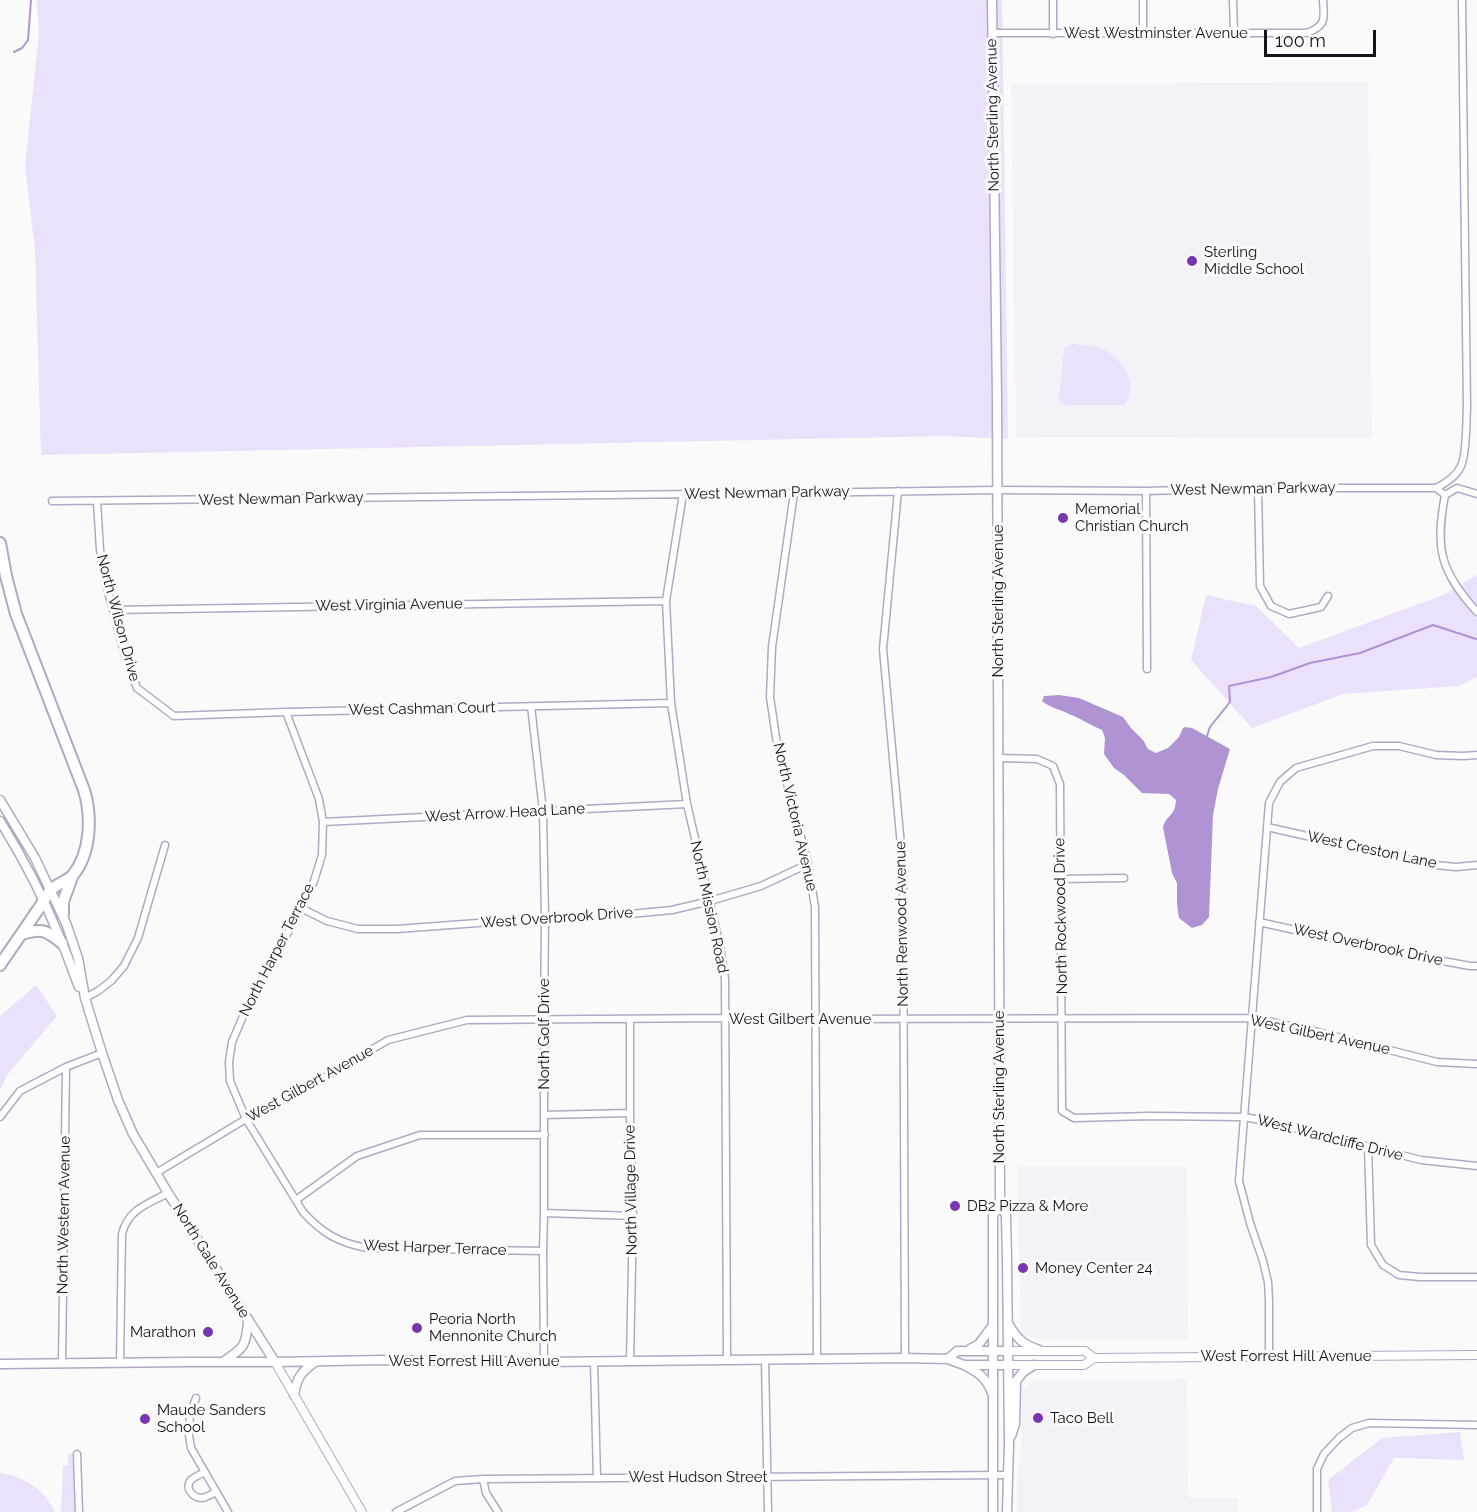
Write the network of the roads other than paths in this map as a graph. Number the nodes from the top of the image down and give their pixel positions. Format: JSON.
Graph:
{"nodes":[{"id":1,"x":992,"y":0,"type":"edge"},
{"id":2,"x":1053,"y":0,"type":"edge"},
{"id":3,"x":1143,"y":0,"type":"edge"},
{"id":4,"x":1233,"y":0,"type":"edge"},
{"id":5,"x":1323,"y":0,"type":"edge"},
{"id":6,"x":1462,"y":0,"type":"edge"},
{"id":7,"x":992,"y":33,"type":"junction"},
{"id":8,"x":1234,"y":33,"type":"junction"},
{"id":9,"x":1053,"y":34,"type":"junction"},
{"id":10,"x":1143,"y":34,"type":"junction"},
{"id":11,"x":1258,"y":488,"type":"junction"},
{"id":12,"x":1436,"y":488,"type":"junction"},
{"id":13,"x":998,"y":490,"type":"junction"},
{"id":14,"x":1146,"y":491,"type":"junction"},
{"id":15,"x":898,"y":492,"type":"junction"},
{"id":16,"x":683,"y":494,"type":"junction"},
{"id":17,"x":794,"y":494,"type":"junction"},
{"id":18,"x":1477,"y":494,"type":"edge"},
{"id":19,"x":1445,"y":495,"type":"junction"},
{"id":20,"x":52,"y":501,"type":"dead end"},
{"id":21,"x":98,"y":501,"type":"junction"},
{"id":22,"x":0,"y":543,"type":"edge"},
{"id":23,"x":1328,"y":596,"type":"dead end"},
{"id":24,"x":666,"y":601,"type":"junction"},
{"id":25,"x":113,"y":610,"type":"junction"},
{"id":26,"x":1477,"y":612,"type":"edge"},
{"id":27,"x":1147,"y":669,"type":"dead end"},
{"id":28,"x":671,"y":703,"type":"junction"},
{"id":29,"x":531,"y":706,"type":"junction"},
{"id":30,"x":286,"y":712,"type":"junction"},
{"id":31,"x":174,"y":716,"type":"joint"},
{"id":32,"x":1477,"y":755,"type":"edge"},
{"id":33,"x":998,"y":758,"type":"junction"},
{"id":34,"x":0,"y":800,"type":"edge"},
{"id":35,"x":687,"y":804,"type":"junction"},
{"id":36,"x":543,"y":811,"type":"junction"},
{"id":37,"x":0,"y":821,"type":"edge"},
{"id":38,"x":323,"y":822,"type":"junction"},
{"id":39,"x":1267,"y":827,"type":"junction"},
{"id":40,"x":165,"y":844,"type":"dead end"},
{"id":41,"x":808,"y":864,"type":"junction"},
{"id":42,"x":1477,"y":865,"type":"edge"},
{"id":43,"x":72,"y":876,"type":"junction"},
{"id":44,"x":1124,"y":878,"type":"dead end"},
{"id":45,"x":1060,"y":879,"type":"junction"},
{"id":46,"x":51,"y":890,"type":"junction"},
{"id":47,"x":44,"y":901,"type":"junction"},
{"id":48,"x":710,"y":901,"type":"junction"},
{"id":49,"x":301,"y":908,"type":"junction"},
{"id":50,"x":63,"y":914,"type":"junction"},
{"id":51,"x":545,"y":918,"type":"junction"},
{"id":52,"x":1259,"y":922,"type":"junction"},
{"id":53,"x":22,"y":934,"type":"junction"},
{"id":54,"x":62,"y":943,"type":"junction"},
{"id":55,"x":0,"y":965,"type":"edge"},
{"id":56,"x":1477,"y":966,"type":"edge"},
{"id":57,"x":85,"y":998,"type":"junction"},
{"id":58,"x":726,"y":1018,"type":"junction"},
{"id":59,"x":904,"y":1018,"type":"junction"},
{"id":60,"x":1062,"y":1018,"type":"junction"},
{"id":61,"x":1252,"y":1018,"type":"junction"},
{"id":62,"x":630,"y":1019,"type":"junction"},
{"id":63,"x":815,"y":1019,"type":"junction"},
{"id":64,"x":998,"y":1019,"type":"junction"},
{"id":65,"x":544,"y":1020,"type":"junction"},
{"id":66,"x":102,"y":1053,"type":"junction"},
{"id":67,"x":1477,"y":1064,"type":"edge"},
{"id":68,"x":66,"y":1067,"type":"junction"},
{"id":69,"x":630,"y":1113,"type":"junction"},
{"id":70,"x":544,"y":1115,"type":"junction"},
{"id":71,"x":0,"y":1117,"type":"edge"},
{"id":72,"x":1244,"y":1117,"type":"junction"},
{"id":73,"x":1074,"y":1118,"type":"joint"},
{"id":74,"x":246,"y":1119,"type":"junction"},
{"id":75,"x":545,"y":1135,"type":"junction"},
{"id":76,"x":1368,"y":1146,"type":"junction"},
{"id":77,"x":1477,"y":1166,"type":"edge"},
{"id":78,"x":156,"y":1173,"type":"junction"},
{"id":79,"x":168,"y":1193,"type":"junction"},
{"id":80,"x":296,"y":1200,"type":"junction"},
{"id":81,"x":1000,"y":1202,"type":"junction"},
{"id":82,"x":544,"y":1213,"type":"junction"},
{"id":83,"x":633,"y":1216,"type":"junction"},
{"id":84,"x":543,"y":1251,"type":"junction"},
{"id":85,"x":1477,"y":1277,"type":"edge"},
{"id":86,"x":248,"y":1321,"type":"junction"},
{"id":87,"x":1008,"y":1322,"type":"junction"},
{"id":88,"x":993,"y":1324,"type":"junction"},
{"id":89,"x":1039,"y":1350,"type":"junction"},
{"id":90,"x":967,"y":1351,"type":"junction"},
{"id":91,"x":993,"y":1351,"type":"junction"},
{"id":92,"x":1008,"y":1351,"type":"junction"},
{"id":93,"x":1477,"y":1355,"type":"edge"},
{"id":94,"x":1269,"y":1356,"type":"junction"},
{"id":95,"x":905,"y":1358,"type":"junction"},
{"id":96,"x":1094,"y":1358,"type":"junction"},
{"id":97,"x":727,"y":1359,"type":"junction"},
{"id":98,"x":765,"y":1359,"type":"junction"},
{"id":99,"x":817,"y":1359,"type":"junction"},
{"id":100,"x":948,"y":1359,"type":"junction"},
{"id":101,"x":630,"y":1361,"type":"junction"},
{"id":102,"x":222,"y":1362,"type":"junction"},
{"id":103,"x":275,"y":1362,"type":"junction"},
{"id":104,"x":315,"y":1362,"type":"junction"},
{"id":105,"x":544,"y":1362,"type":"junction"},
{"id":106,"x":594,"y":1362,"type":"junction"},
{"id":107,"x":120,"y":1363,"type":"junction"},
{"id":108,"x":0,"y":1364,"type":"edge"},
{"id":109,"x":62,"y":1364,"type":"junction"},
{"id":110,"x":964,"y":1365,"type":"junction"},
{"id":111,"x":993,"y":1365,"type":"junction"},
{"id":112,"x":1008,"y":1365,"type":"junction"},
{"id":113,"x":1034,"y":1365,"type":"junction"},
{"id":114,"x":294,"y":1395,"type":"junction"},
{"id":115,"x":993,"y":1396,"type":"junction"},
{"id":116,"x":196,"y":1398,"type":"dead end"},
{"id":117,"x":1477,"y":1425,"type":"edge"},
{"id":118,"x":1009,"y":1443,"type":"junction"},
{"id":119,"x":77,"y":1454,"type":"dead end"},
{"id":120,"x":205,"y":1472,"type":"junction"},
{"id":121,"x":993,"y":1475,"type":"junction"},
{"id":122,"x":1007,"y":1475,"type":"junction"},
{"id":123,"x":767,"y":1477,"type":"junction"},
{"id":124,"x":597,"y":1478,"type":"junction"},
{"id":125,"x":483,"y":1479,"type":"junction"},
{"id":126,"x":216,"y":1492,"type":"junction"},
{"id":127,"x":79,"y":1512,"type":"edge"},
{"id":128,"x":228,"y":1512,"type":"edge"},
{"id":129,"x":362,"y":1512,"type":"edge"},
{"id":130,"x":396,"y":1512,"type":"edge"},
{"id":131,"x":498,"y":1512,"type":"edge"},
{"id":132,"x":768,"y":1512,"type":"edge"},
{"id":133,"x":993,"y":1512,"type":"edge"},
{"id":134,"x":1007,"y":1512,"type":"edge"},
{"id":135,"x":1317,"y":1512,"type":"edge"}],
"edges":[{"from":1,"to":7,"type":"main road","name":"North Sterling Avenue"},
{"from":2,"to":9,"type":"street"},
{"from":3,"to":10,"type":"street"},
{"from":4,"to":8,"type":"street"},
{"from":5,"to":8,"type":"street","name":"West Westminster Avenue"},
{"from":6,"to":12,"type":"street"},
{"from":7,"to":9,"type":"street","name":"West Westminster Avenue"},
{"from":7,"to":13,"type":"main road","name":"North Sterling Avenue"},
{"from":8,"to":10,"type":"street","name":"West Westminster Avenue"},
{"from":9,"to":10,"type":"street","name":"West Westminster Avenue"},
{"from":11,"to":12,"type":"street","name":"West Newman Parkway"},
{"from":11,"to":14,"type":"street","name":"West Newman Parkway"},
{"from":11,"to":23,"type":"street"},
{"from":12,"to":19,"type":"street"},
{"from":13,"to":14,"type":"street","name":"West Newman Parkway"},
{"from":13,"to":15,"type":"street","name":"West Newman Parkway"},
{"from":13,"to":33,"type":"main road","name":"North Sterling Avenue"},
{"from":14,"to":27,"type":"street"},
{"from":15,"to":17,"type":"street","name":"West Newman Parkway"},
{"from":15,"to":59,"type":"street","name":"North Renwood Avenue"},
{"from":16,"to":17,"type":"street","name":"West Newman Parkway"},
{"from":16,"to":21,"type":"street","name":"West Newman Parkway"},
{"from":16,"to":24,"type":"street","name":"North Mission Road"},
{"from":17,"to":41,"type":"street","name":"North Victoria Avenue"},
{"from":18,"to":19,"type":"street"},
{"from":19,"to":26,"type":"street"},
{"from":20,"to":21,"type":"street","name":"West Newman Parkway"},
{"from":21,"to":25,"type":"street","name":"North Wilson Drive"},
{"from":22,"to":43,"type":"highway"},
{"from":24,"to":25,"type":"street","name":"West Virginia Avenue"},
{"from":24,"to":28,"type":"street","name":"North Mission Road"},
{"from":25,"to":31,"type":"street","name":"North Wilson Drive"},
{"from":28,"to":29,"type":"street","name":"West Cashman Court"},
{"from":28,"to":35,"type":"street","name":"North Mission Road"},
{"from":29,"to":30,"type":"street","name":"West Cashman Court"},
{"from":29,"to":36,"type":"street","name":"North Golf Drive"},
{"from":30,"to":31,"type":"street","name":"West Cashman Court"},
{"from":30,"to":38,"type":"street","name":"North Harper Terrace"},
{"from":32,"to":39,"type":"street"},
{"from":33,"to":45,"type":"street","name":"North Rockwood Drive"},
{"from":33,"to":64,"type":"main road","name":"North Sterling Avenue"},
{"from":34,"to":46,"type":"main road","name":"North Gale Avenue"},
{"from":35,"to":36,"type":"street","name":"West Arrow Head Lane"},
{"from":35,"to":48,"type":"street","name":"North Mission Road"},
{"from":36,"to":38,"type":"street","name":"West Arrow Head Lane"},
{"from":36,"to":51,"type":"street","name":"North Golf Drive"},
{"from":37,"to":47,"type":"main road","name":"North Gale Avenue"},
{"from":38,"to":49,"type":"street","name":"North Harper Terrace"},
{"from":39,"to":42,"type":"street","name":"West Creston Lane"},
{"from":39,"to":52,"type":"street"},
{"from":40,"to":57,"type":"street"},
{"from":41,"to":48,"type":"street","name":"West Overbrook Drive"},
{"from":41,"to":63,"type":"street","name":"North Victoria Avenue"},
{"from":43,"to":46,"type":"highway"},
{"from":43,"to":50,"type":"highway"},
{"from":44,"to":45,"type":"street"},
{"from":45,"to":60,"type":"street","name":"North Rockwood Drive"},
{"from":46,"to":47,"type":"highway"},
{"from":46,"to":50,"type":"main road","name":"North Gale Avenue"},
{"from":47,"to":53,"type":"highway"},
{"from":47,"to":54,"type":"main road","name":"North Gale Avenue"},
{"from":48,"to":51,"type":"street","name":"West Overbrook Drive"},
{"from":48,"to":58,"type":"street","name":"North Mission Road"},
{"from":49,"to":51,"type":"street","name":"West Overbrook Drive"},
{"from":49,"to":74,"type":"street","name":"North Harper Terrace"},
{"from":50,"to":57,"type":"main road","name":"North Gale Avenue"},
{"from":51,"to":65,"type":"street","name":"North Golf Drive"},
{"from":52,"to":56,"type":"street","name":"West Overbrook Drive"},
{"from":52,"to":61,"type":"street"},
{"from":53,"to":54,"type":"highway"},
{"from":53,"to":55,"type":"highway"},
{"from":54,"to":57,"type":"main road","name":"North Gale Avenue"},
{"from":57,"to":66,"type":"main road","name":"North Gale Avenue"},
{"from":58,"to":62,"type":"street","name":"West Gilbert Avenue"},
{"from":58,"to":63,"type":"street","name":"West Gilbert Avenue"},
{"from":58,"to":97,"type":"street","name":"North Mission Road"},
{"from":59,"to":63,"type":"street","name":"West Gilbert Avenue"},
{"from":59,"to":64,"type":"street","name":"West Gilbert Avenue"},
{"from":59,"to":95,"type":"street","name":"North Renwood Avenue"},
{"from":60,"to":61,"type":"street","name":"West Gilbert Avenue"},
{"from":60,"to":64,"type":"street","name":"West Gilbert Avenue"},
{"from":60,"to":73,"type":"street","name":"North Rockwood Drive"},
{"from":61,"to":67,"type":"street","name":"West Gilbert Avenue"},
{"from":61,"to":72,"type":"street"},
{"from":62,"to":65,"type":"street","name":"West Gilbert Avenue"},
{"from":62,"to":69,"type":"street","name":"North Village Drive"},
{"from":63,"to":99,"type":"street","name":"North Victoria Avenue"},
{"from":64,"to":81,"type":"main road","name":"North Sterling Avenue"},
{"from":65,"to":70,"type":"street","name":"North Golf Drive"},
{"from":65,"to":74,"type":"street","name":"West Gilbert Avenue"},
{"from":66,"to":68,"type":"street"},
{"from":66,"to":78,"type":"main road","name":"North Gale Avenue"},
{"from":68,"to":71,"type":"street"},
{"from":68,"to":109,"type":"street","name":"North Western Avenue"},
{"from":69,"to":70,"type":"street"},
{"from":69,"to":83,"type":"street","name":"North Village Drive"},
{"from":70,"to":75,"type":"street","name":"North Golf Drive"},
{"from":72,"to":73,"type":"street","name":"West Wardcliffe Drive"},
{"from":72,"to":76,"type":"street","name":"West Wardcliffe Drive"},
{"from":72,"to":94,"type":"street"},
{"from":74,"to":78,"type":"street","name":"West Gilbert Avenue"},
{"from":74,"to":80,"type":"street","name":"West Harper Terrace"},
{"from":75,"to":80,"type":"street"},
{"from":75,"to":82,"type":"street","name":"North Golf Drive"},
{"from":76,"to":77,"type":"street","name":"West Wardcliffe Drive"},
{"from":76,"to":85,"type":"street"},
{"from":78,"to":79,"type":"main road","name":"North Gale Avenue"},
{"from":79,"to":86,"type":"main road","name":"North Gale Avenue"},
{"from":79,"to":107,"type":"street"},
{"from":80,"to":84,"type":"street","name":"West Harper Terrace"},
{"from":81,"to":87,"type":"main road","name":"North Sterling Avenue"},
{"from":81,"to":88,"type":"main road","name":"North Sterling Avenue"},
{"from":82,"to":83,"type":"street"},
{"from":82,"to":84,"type":"street","name":"North Golf Drive"},
{"from":83,"to":101,"type":"street","name":"North Village Drive"},
{"from":84,"to":105,"type":"street","name":"North Golf Drive"},
{"from":86,"to":102,"type":"main road"},
{"from":86,"to":103,"type":"main road","name":"North Gale Avenue"},
{"from":87,"to":89,"type":"main road"},
{"from":87,"to":92,"type":"main road","name":"North Sterling Avenue"},
{"from":88,"to":90,"type":"main road"},
{"from":88,"to":91,"type":"main road","name":"North Sterling Avenue"},
{"from":89,"to":92,"type":"street","name":"West Forrest Hill Avenue"},
{"from":89,"to":96,"type":"street","name":"West Forrest Hill Avenue"},
{"from":90,"to":91,"type":"main road","name":"West Forrest Hill Avenue"},
{"from":90,"to":100,"type":"main road","name":"West Forrest Hill Avenue"},
{"from":91,"to":92,"type":"main road","name":"West Forrest Hill Avenue"},
{"from":91,"to":111,"type":"main road","name":"North Sterling Avenue"},
{"from":92,"to":112,"type":"main road","name":"North Sterling Avenue"},
{"from":93,"to":94,"type":"street","name":"West Forrest Hill Avenue"},
{"from":94,"to":96,"type":"street","name":"West Forrest Hill Avenue"},
{"from":95,"to":99,"type":"main road","name":"West Forrest Hill Avenue"},
{"from":95,"to":100,"type":"main road","name":"West Forrest Hill Avenue"},
{"from":96,"to":113,"type":"street","name":"West Forrest Hill Avenue"},
{"from":97,"to":98,"type":"main road","name":"West Forrest Hill Avenue"},
{"from":97,"to":101,"type":"main road","name":"West Forrest Hill Avenue"},
{"from":98,"to":99,"type":"main road","name":"West Forrest Hill Avenue"},
{"from":98,"to":123,"type":"street"},
{"from":100,"to":110,"type":"main road","name":"West Forrest Hill Avenue"},
{"from":101,"to":106,"type":"main road","name":"West Forrest Hill Avenue"},
{"from":102,"to":103,"type":"main road","name":"West Forrest Hill Avenue"},
{"from":102,"to":107,"type":"main road","name":"West Forrest Hill Avenue"},
{"from":103,"to":104,"type":"main road","name":"West Forrest Hill Avenue"},
{"from":103,"to":114,"type":"street","name":"North Gale Avenue"},
{"from":104,"to":105,"type":"main road","name":"West Forrest Hill Avenue"},
{"from":104,"to":114,"type":"main road"},
{"from":105,"to":106,"type":"main road","name":"West Forrest Hill Avenue"},
{"from":106,"to":124,"type":"street"},
{"from":107,"to":109,"type":"main road","name":"West Forrest Hill Avenue"},
{"from":108,"to":109,"type":"main road","name":"West Forrest Hill Avenue"},
{"from":110,"to":111,"type":"main road","name":"West Forrest Hill Avenue"},
{"from":110,"to":115,"type":"main road"},
{"from":111,"to":112,"type":"main road","name":"West Forrest Hill Avenue"},
{"from":111,"to":115,"type":"main road","name":"North Sterling Avenue"},
{"from":112,"to":113,"type":"street","name":"West Forrest Hill Avenue"},
{"from":112,"to":118,"type":"main road","name":"North Sterling Avenue"},
{"from":113,"to":118,"type":"main road"},
{"from":114,"to":129,"type":"street","name":"North Gale Avenue"},
{"from":115,"to":121,"type":"main road","name":"North Sterling Avenue"},
{"from":116,"to":120,"type":"street"},
{"from":117,"to":135,"type":"street"},
{"from":118,"to":122,"type":"main road","name":"North Sterling Avenue"},
{"from":119,"to":127,"type":"street"},
{"from":120,"to":126,"type":"street"},
{"from":120,"to":126,"type":"street"},
{"from":121,"to":122,"type":"street","name":"West Hudson Street"},
{"from":121,"to":123,"type":"street","name":"West Hudson Street"},
{"from":121,"to":133,"type":"main road","name":"North Sterling Avenue"},
{"from":122,"to":134,"type":"main road","name":"North Sterling Avenue"},
{"from":123,"to":124,"type":"street","name":"West Hudson Street"},
{"from":123,"to":132,"type":"street"},
{"from":124,"to":125,"type":"street","name":"West Hudson Street"},
{"from":125,"to":130,"type":"street","name":"West Hudson Street"},
{"from":125,"to":131,"type":"street"},
{"from":126,"to":128,"type":"street"}]}
